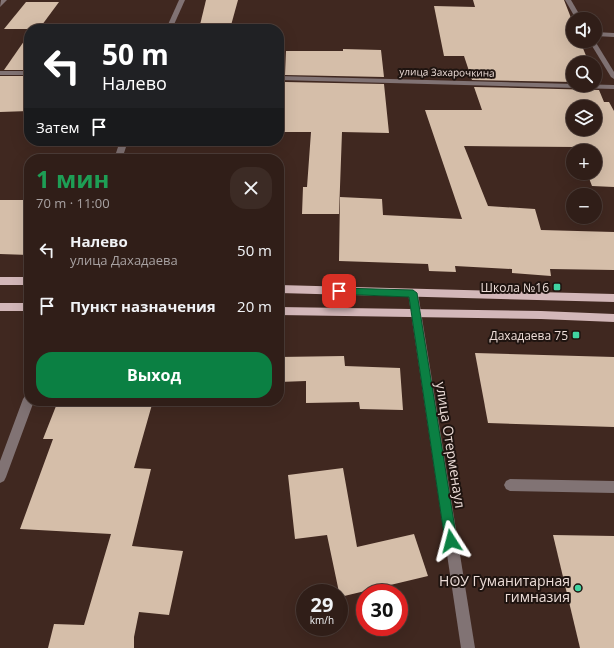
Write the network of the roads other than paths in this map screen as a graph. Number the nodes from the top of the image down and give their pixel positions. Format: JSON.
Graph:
{"nodes":[{"id":1,"x":4,"y":0,"type":"edge"},
{"id":2,"x":182,"y":0,"type":"edge"},
{"id":3,"x":568,"y":0,"type":"edge"},
{"id":4,"x":0,"y":5,"type":"edge"},
{"id":5,"x":575,"y":12,"type":"edge"},
{"id":6,"x":171,"y":24,"type":"edge"},
{"id":7,"x":602,"y":34,"type":"edge"},
{"id":8,"x":614,"y":35,"type":"edge"},
{"id":9,"x":596,"y":48,"type":"edge"},
{"id":10,"x":0,"y":73,"type":"edge"},
{"id":11,"x":24,"y":73,"type":"edge"},
{"id":12,"x":614,"y":77,"type":"edge"},
{"id":13,"x":284,"y":78,"type":"edge"},
{"id":14,"x":614,"y":86,"type":"edge"},
{"id":15,"x":0,"y":281,"type":"edge"},
{"id":16,"x":24,"y":281,"type":"edge"},
{"id":17,"x":284,"y":289,"type":"edge"},
{"id":18,"x":413,"y":293,"type":"junction"},
{"id":19,"x":614,"y":298,"type":"edge"},
{"id":20,"x":0,"y":307,"type":"edge"},
{"id":21,"x":24,"y":307,"type":"edge"},
{"id":22,"x":284,"y":311,"type":"edge"},
{"id":23,"x":416,"y":312,"type":"junction"},
{"id":24,"x":614,"y":318,"type":"edge"},
{"id":25,"x":26,"y":406,"type":"edge"},
{"id":26,"x":0,"y":477,"type":"edge"},
{"id":27,"x":510,"y":485,"type":"dead end"},
{"id":28,"x":614,"y":487,"type":"edge"},
{"id":29,"x":468,"y":648,"type":"edge"}],
"edges":[{"from":1,"to":4,"type":"street"},
{"from":2,"to":6,"type":"street"},
{"from":3,"to":5,"type":"street"},
{"from":7,"to":8,"type":"street"},
{"from":9,"to":12,"type":"street"},
{"from":10,"to":11,"type":"street"},
{"from":13,"to":14,"type":"street","name":"улица Захарочкина"},
{"from":15,"to":16,"type":"main road"},
{"from":17,"to":18,"type":"main road"},
{"from":18,"to":19,"type":"main road"},
{"from":18,"to":23,"type":"street","name":"улица Отерменаул"},
{"from":20,"to":21,"type":"main road"},
{"from":22,"to":23,"type":"main road"},
{"from":23,"to":24,"type":"main road"},
{"from":23,"to":29,"type":"street","name":"улица Отерменаул"},
{"from":25,"to":26,"type":"street"},
{"from":27,"to":28,"type":"street"}]}
